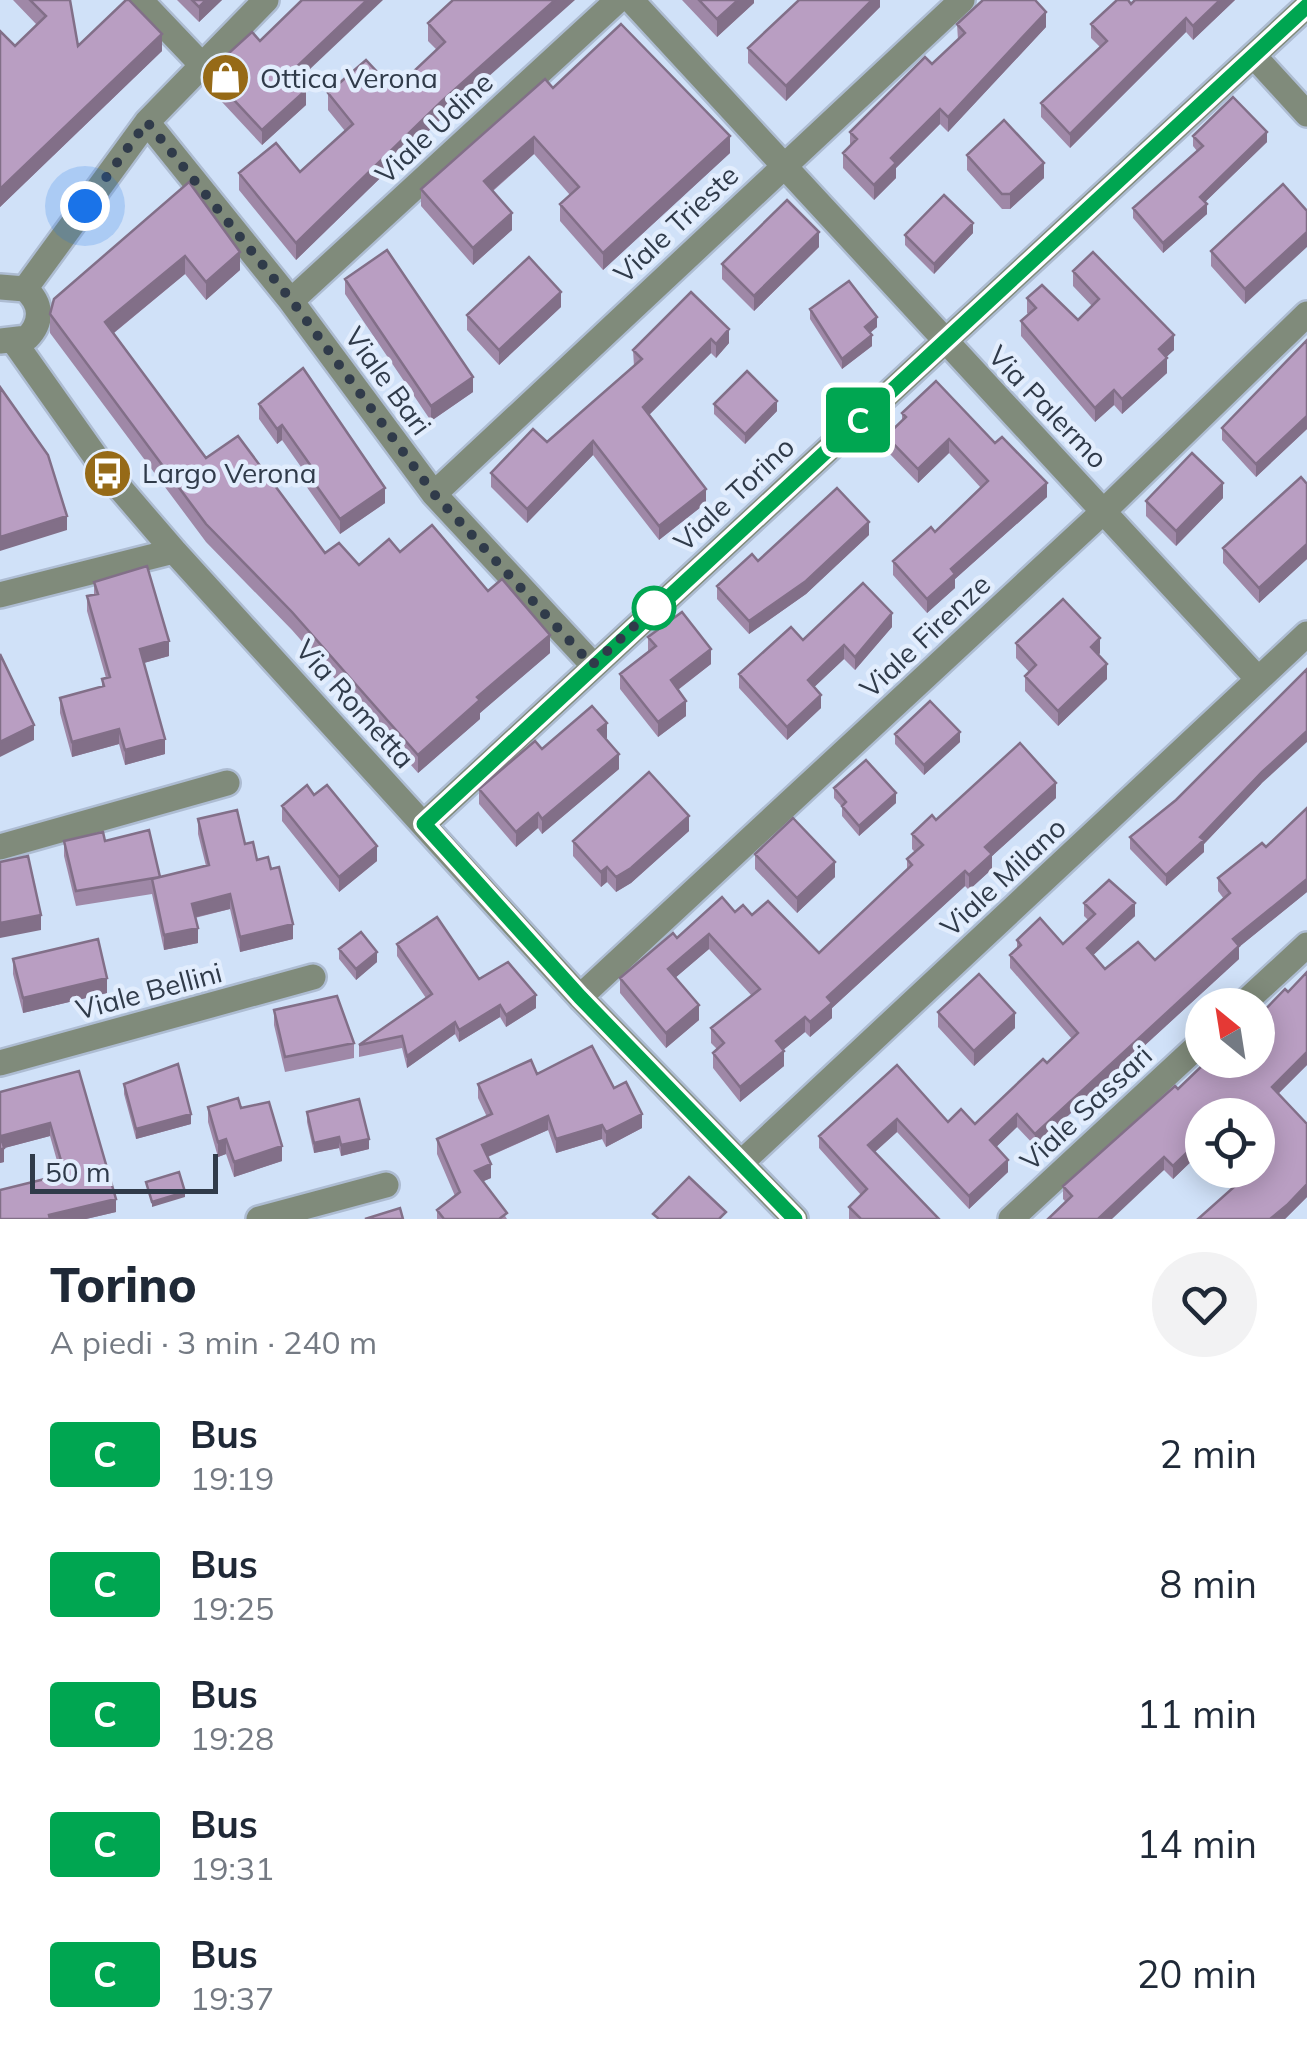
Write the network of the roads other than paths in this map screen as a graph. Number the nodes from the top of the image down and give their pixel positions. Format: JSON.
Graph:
{"nodes":[{"id":1,"x":140,"y":0,"type":"edge"},
{"id":2,"x":266,"y":0,"type":"edge"},
{"id":3,"x":618,"y":0,"type":"edge"},
{"id":4,"x":631,"y":0,"type":"edge"},
{"id":5,"x":962,"y":0,"type":"edge"},
{"id":6,"x":1307,"y":6,"type":"edge"},
{"id":7,"x":1254,"y":56,"type":"junction"},
{"id":8,"x":200,"y":63,"type":"junction"},
{"id":9,"x":1307,"y":114,"type":"edge"},
{"id":10,"x":147,"y":122,"type":"junction"},
{"id":11,"x":782,"y":165,"type":"junction"},
{"id":12,"x":12,"y":288,"type":"edge"},
{"id":13,"x":292,"y":301,"type":"junction"},
{"id":14,"x":1307,"y":314,"type":"edge"},
{"id":15,"x":943,"y":341,"type":"junction"},
{"id":16,"x":8,"y":342,"type":"edge"},
{"id":17,"x":434,"y":494,"type":"junction"},
{"id":18,"x":1104,"y":510,"type":"junction"},
{"id":19,"x":174,"y":551,"type":"junction"},
{"id":20,"x":0,"y":596,"type":"edge"},
{"id":21,"x":1307,"y":634,"type":"edge"},
{"id":22,"x":592,"y":665,"type":"junction"},
{"id":23,"x":1258,"y":679,"type":"junction"},
{"id":24,"x":227,"y":783,"type":"dead end"},
{"id":25,"x":424,"y":824,"type":"junction"},
{"id":26,"x":0,"y":847,"type":"edge"},
{"id":27,"x":1307,"y":945,"type":"edge"},
{"id":28,"x":313,"y":978,"type":"dead end"},
{"id":29,"x":1260,"y":988,"type":"edge"},
{"id":30,"x":580,"y":997,"type":"junction"},
{"id":31,"x":1185,"y":1058,"type":"edge"},
{"id":32,"x":0,"y":1063,"type":"edge"},
{"id":33,"x":741,"y":1163,"type":"junction"},
{"id":34,"x":386,"y":1184,"type":"dead end"},
{"id":35,"x":259,"y":1219,"type":"edge"},
{"id":36,"x":795,"y":1219,"type":"edge"},
{"id":37,"x":1011,"y":1219,"type":"edge"}],
"edges":[{"from":1,"to":8,"type":"street"},
{"from":2,"to":8,"type":"street"},
{"from":3,"to":13,"type":"street","name":"Viale Udine"},
{"from":4,"to":11,"type":"street","name":"Via Palermo"},
{"from":5,"to":11,"type":"street","name":"Viale Trieste"},
{"from":6,"to":7,"type":"street","name":"Viale Torino"},
{"from":7,"to":9,"type":"street"},
{"from":7,"to":15,"type":"street","name":"Viale Torino"},
{"from":8,"to":10,"type":"street"},
{"from":10,"to":12,"type":"street"},
{"from":10,"to":13,"type":"street","name":"Viale Bari"},
{"from":11,"to":15,"type":"street","name":"Via Palermo"},
{"from":11,"to":17,"type":"street","name":"Viale Trieste"},
{"from":12,"to":16,"type":"street"},
{"from":13,"to":17,"type":"street","name":"Viale Bari"},
{"from":14,"to":18,"type":"street","name":"Viale Firenze"},
{"from":15,"to":18,"type":"street","name":"Via Palermo"},
{"from":15,"to":22,"type":"street","name":"Viale Torino"},
{"from":16,"to":19,"type":"street","name":"Via Rometta"},
{"from":17,"to":22,"type":"street","name":"Viale Bari"},
{"from":18,"to":23,"type":"street","name":"Via Palermo"},
{"from":18,"to":30,"type":"street","name":"Viale Firenze"},
{"from":19,"to":20,"type":"street"},
{"from":19,"to":25,"type":"street","name":"Via Rometta"},
{"from":21,"to":23,"type":"street","name":"Viale Milano"},
{"from":22,"to":25,"type":"street","name":"Viale Torino"},
{"from":23,"to":33,"type":"street","name":"Viale Milano"},
{"from":24,"to":26,"type":"street"},
{"from":25,"to":30,"type":"street","name":"Via Rometta"},
{"from":27,"to":29,"type":"street"},
{"from":28,"to":32,"type":"street","name":"Viale Bellini"},
{"from":30,"to":33,"type":"street","name":"Via Rometta"},
{"from":31,"to":37,"type":"street","name":"Viale Sassari"},
{"from":33,"to":36,"type":"street","name":"Via Rometta"},
{"from":34,"to":35,"type":"street"}]}
